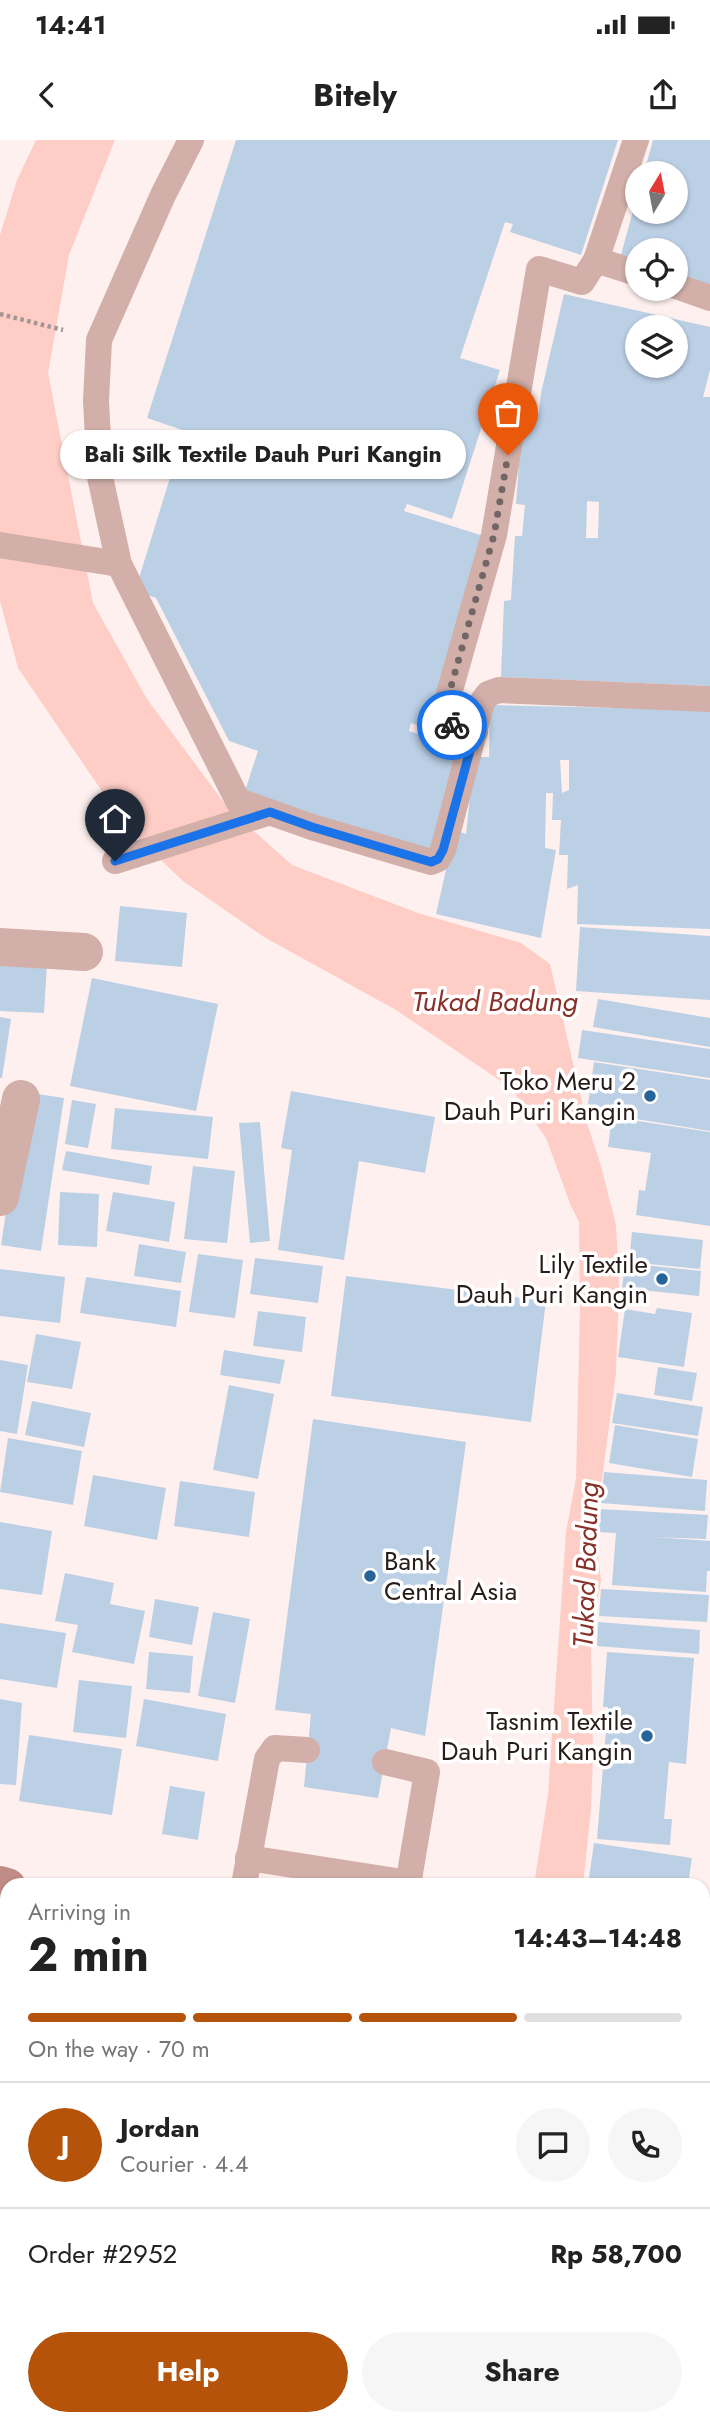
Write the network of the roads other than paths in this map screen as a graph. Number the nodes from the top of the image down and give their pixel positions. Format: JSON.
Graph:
{"nodes":[{"id":1,"x":191,"y":140,"type":"edge"},
{"id":2,"x":636,"y":140,"type":"edge"},
{"id":3,"x":596,"y":260,"type":"junction"},
{"id":4,"x":625,"y":270,"type":"edge"},
{"id":5,"x":688,"y":290,"type":"edge"},
{"id":6,"x":710,"y":298,"type":"edge"},
{"id":7,"x":0,"y":545,"type":"edge"},
{"id":8,"x":107,"y":562,"type":"junction"},
{"id":9,"x":710,"y":699,"type":"edge"},
{"id":10,"x":475,"y":732,"type":"junction"},
{"id":11,"x":262,"y":816,"type":"junction"},
{"id":12,"x":115,"y":861,"type":"dead end"},
{"id":13,"x":0,"y":947,"type":"edge"},
{"id":14,"x":84,"y":952,"type":"dead end"},
{"id":15,"x":21,"y":1099,"type":"dead end"},
{"id":16,"x":0,"y":1197,"type":"edge"},
{"id":17,"x":307,"y":1751,"type":"dead end"},
{"id":18,"x":386,"y":1762,"type":"dead end"},
{"id":19,"x":248,"y":1858,"type":"junction"},
{"id":20,"x":245,"y":1878,"type":"edge"},
{"id":21,"x":372,"y":1878,"type":"edge"},
{"id":22,"x":410,"y":1878,"type":"edge"}],
"edges":[{"from":1,"to":8,"type":"lane"},
{"from":2,"to":3,"type":"lane"},
{"from":3,"to":4,"type":"lane"},
{"from":3,"to":10,"type":"lane"},
{"from":5,"to":6,"type":"lane"},
{"from":7,"to":8,"type":"lane"},
{"from":8,"to":11,"type":"lane"},
{"from":9,"to":10,"type":"lane"},
{"from":10,"to":11,"type":"lane"},
{"from":11,"to":12,"type":"lane"},
{"from":13,"to":14,"type":"street"},
{"from":15,"to":16,"type":"street"},
{"from":17,"to":19,"type":"lane"},
{"from":18,"to":22,"type":"lane"},
{"from":19,"to":20,"type":"lane"},
{"from":19,"to":21,"type":"lane"}]}
